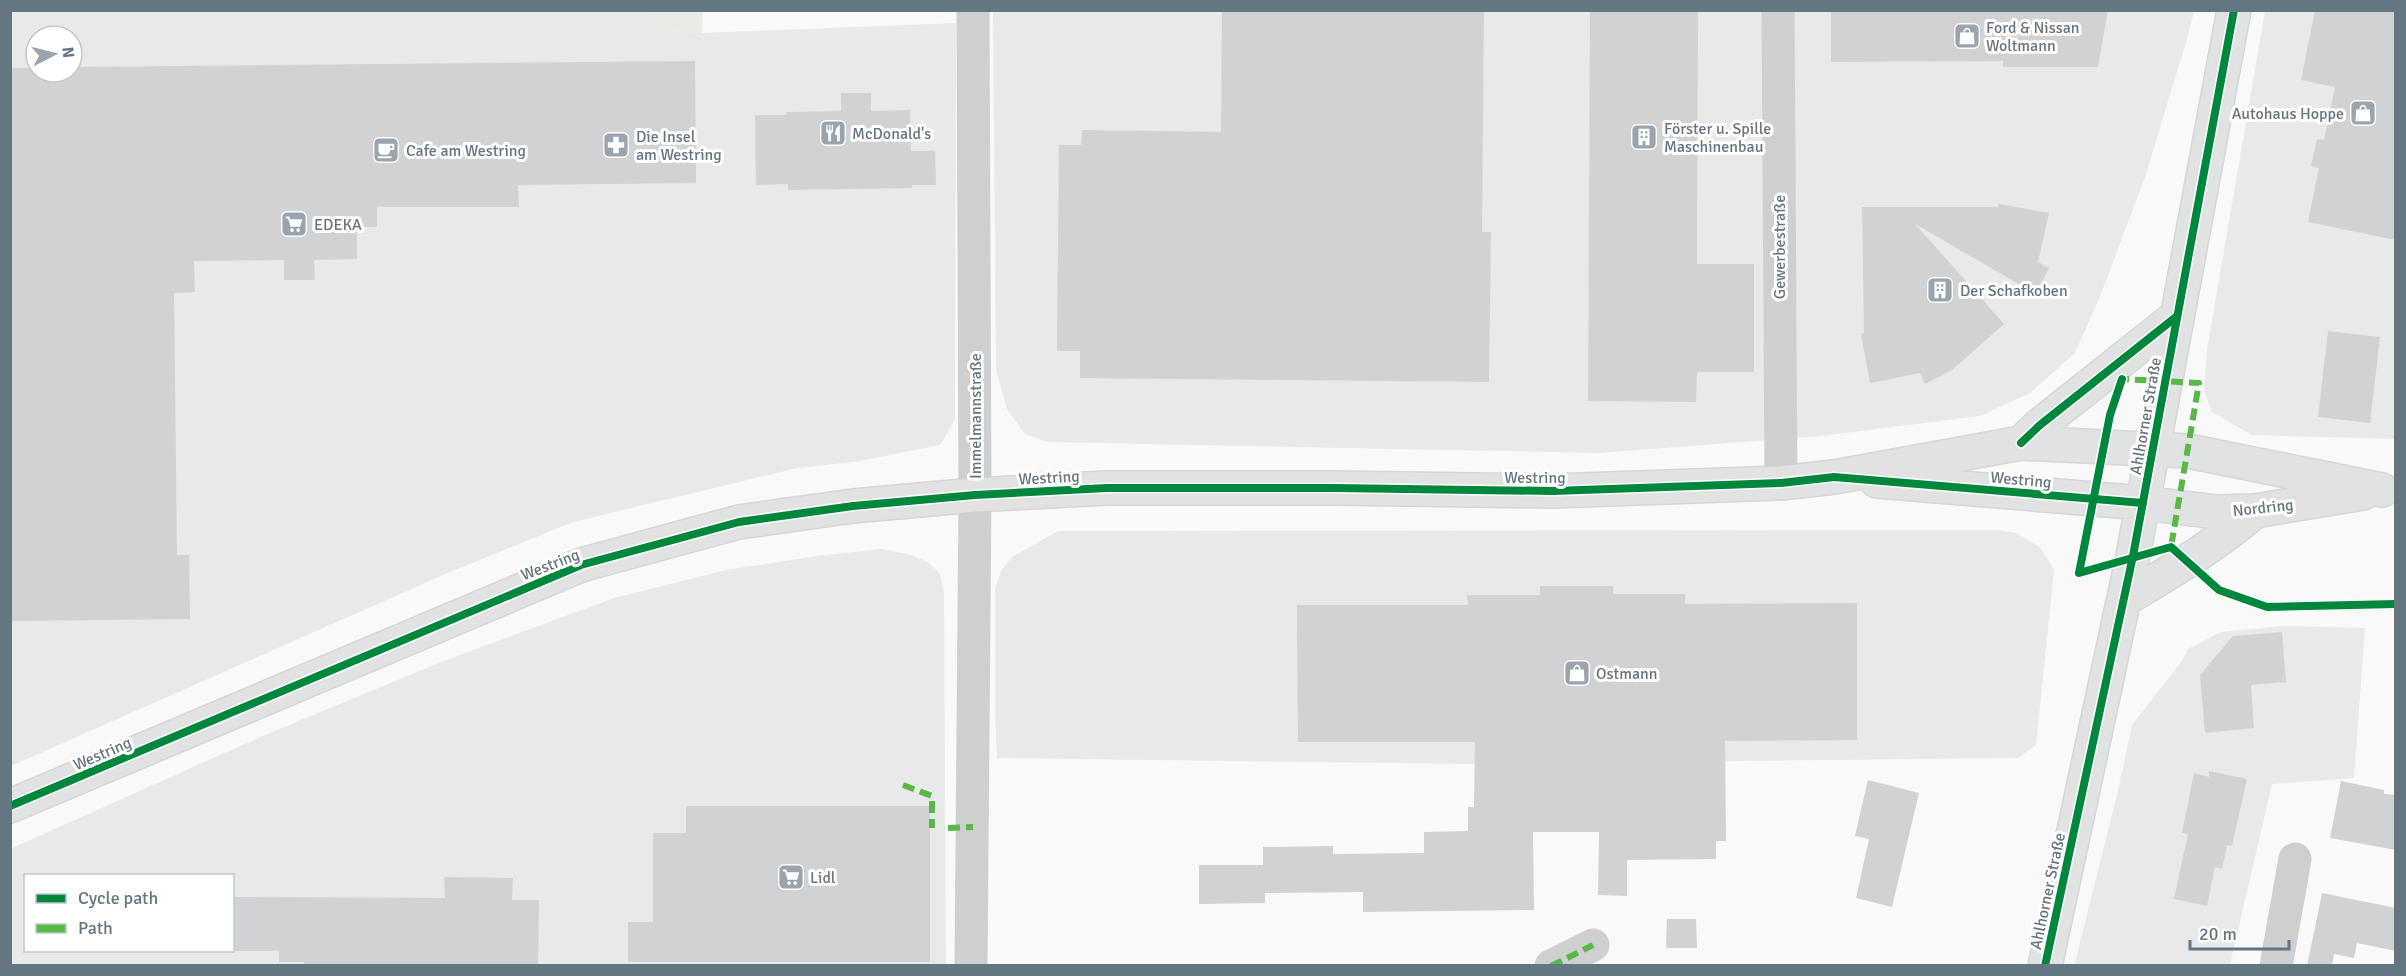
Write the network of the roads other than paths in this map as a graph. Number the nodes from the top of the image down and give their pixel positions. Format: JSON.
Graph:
{"nodes":[{"id":1,"x":973,"y":10,"type":"edge"},
{"id":2,"x":1778,"y":10,"type":"edge"},
{"id":3,"x":2234,"y":10,"type":"edge"},
{"id":4,"x":2176,"y":317,"type":"junction"},
{"id":5,"x":2021,"y":443,"type":"junction"},
{"id":6,"x":2153,"y":449,"type":"junction"},
{"id":7,"x":1834,"y":477,"type":"junction"},
{"id":8,"x":1781,"y":483,"type":"junction"},
{"id":9,"x":2389,"y":490,"type":"edge"},
{"id":10,"x":975,"y":495,"type":"junction"},
{"id":11,"x":2143,"y":503,"type":"junction"},
{"id":12,"x":2255,"y":511,"type":"junction"},
{"id":13,"x":2125,"y":599,"type":"junction"},
{"id":14,"x":10,"y":806,"type":"edge"},
{"id":15,"x":2295,"y":859,"type":"dead end"},
{"id":16,"x":1593,"y":945,"type":"dead end"},
{"id":17,"x":971,"y":966,"type":"edge"},
{"id":18,"x":1551,"y":966,"type":"edge"},
{"id":19,"x":2045,"y":966,"type":"edge"},
{"id":20,"x":2276,"y":966,"type":"edge"}],
"edges":[{"from":1,"to":10,"type":"street","name":"Immelmannstraße"},
{"from":2,"to":8,"type":"street","name":"Gewerbestraße"},
{"from":3,"to":4,"type":"main road","name":"Ahlhorner Straße"},
{"from":4,"to":5,"type":"main road"},
{"from":4,"to":6,"type":"main road","name":"Ahlhorner Straße"},
{"from":5,"to":6,"type":"main road","name":"Westring"},
{"from":5,"to":7,"type":"main road","name":"Westring"},
{"from":6,"to":9,"type":"main road","name":"Nordring"},
{"from":6,"to":11,"type":"main road","name":"Ahlhorner Straße"},
{"from":7,"to":8,"type":"main road","name":"Westring"},
{"from":7,"to":11,"type":"main road","name":"Westring"},
{"from":8,"to":10,"type":"main road","name":"Westring"},
{"from":9,"to":12,"type":"main road","name":"Nordring"},
{"from":10,"to":14,"type":"main road","name":"Westring"},
{"from":10,"to":17,"type":"street","name":"Immelmannstraße"},
{"from":11,"to":12,"type":"main road","name":"Nordring"},
{"from":11,"to":13,"type":"main road","name":"Ahlhorner Straße"},
{"from":12,"to":13,"type":"main road"},
{"from":13,"to":19,"type":"main road","name":"Ahlhorner Straße"},
{"from":15,"to":20,"type":"street"},
{"from":16,"to":18,"type":"street"}]}
